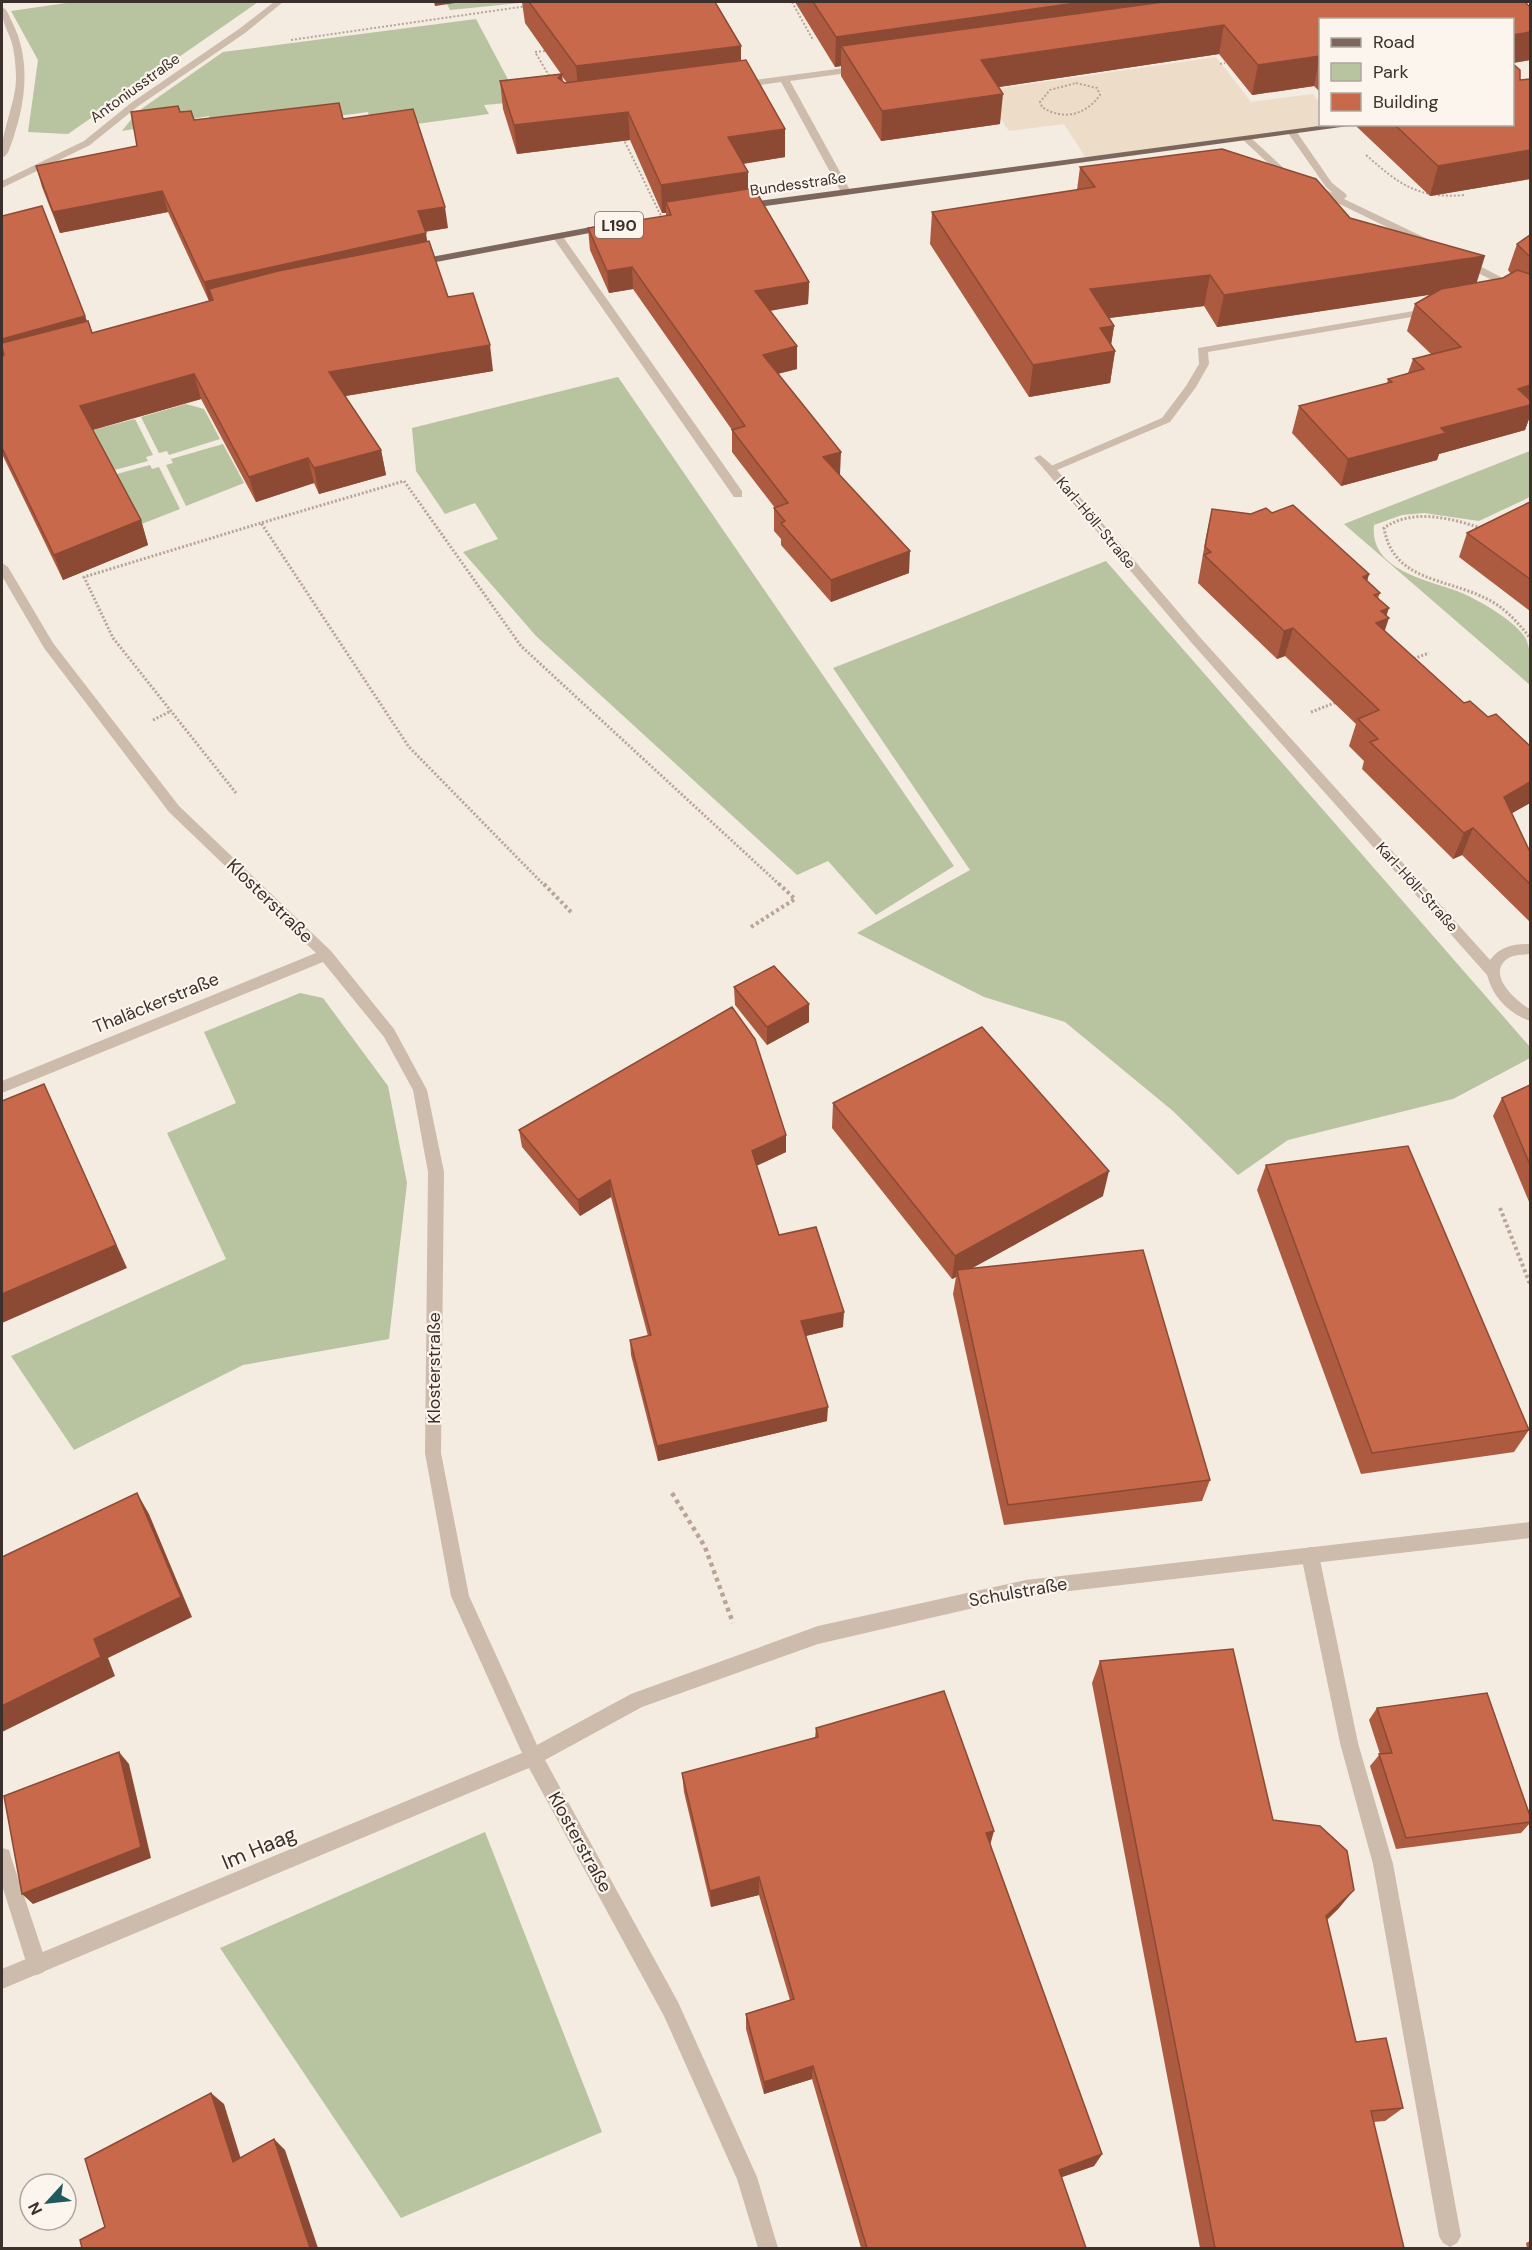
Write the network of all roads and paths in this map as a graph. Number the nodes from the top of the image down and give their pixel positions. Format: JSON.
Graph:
{"nodes":[{"id":1,"x":279,"y":2,"type":"edge"},
{"id":2,"x":532,"y":5,"type":"edge"},
{"id":3,"x":2,"y":10,"type":"edge"},
{"id":4,"x":285,"y":41,"type":"dead end"},
{"id":5,"x":545,"y":51,"type":"edge"},
{"id":6,"x":1225,"y":63,"type":"edge"},
{"id":7,"x":1220,"y":64,"type":"edge"},
{"id":8,"x":873,"y":68,"type":"edge"},
{"id":9,"x":784,"y":79,"type":"junction"},
{"id":10,"x":727,"y":86,"type":"edge"},
{"id":11,"x":556,"y":88,"type":"edge"},
{"id":12,"x":1048,"y":112,"type":"joint"},
{"id":13,"x":1344,"y":126,"type":"edge"},
{"id":14,"x":6,"y":131,"type":"edge"},
{"id":15,"x":621,"y":132,"type":"edge"},
{"id":16,"x":1293,"y":133,"type":"junction"},
{"id":17,"x":1247,"y":140,"type":"junction"},
{"id":18,"x":1364,"y":153,"type":"dead end"},
{"id":19,"x":2,"y":155,"type":"edge"},
{"id":20,"x":2,"y":185,"type":"edge"},
{"id":21,"x":846,"y":192,"type":"junction"},
{"id":22,"x":1465,"y":195,"type":"edge"},
{"id":23,"x":1353,"y":206,"type":"junction"},
{"id":24,"x":728,"y":208,"type":"edge"},
{"id":25,"x":618,"y":225,"type":"edge"},
{"id":26,"x":665,"y":225,"type":"edge"},
{"id":27,"x":557,"y":236,"type":"junction"},
{"id":28,"x":398,"y":266,"type":"edge"},
{"id":29,"x":1530,"y":296,"type":"edge"},
{"id":30,"x":1448,"y":308,"type":"edge"},
{"id":31,"x":1040,"y":458,"type":"dead end"},
{"id":32,"x":1050,"y":469,"type":"junction"},
{"id":33,"x":738,"y":494,"type":"dead end"},
{"id":34,"x":261,"y":523,"type":"junction"},
{"id":35,"x":1491,"y":523,"type":"edge"},
{"id":36,"x":1480,"y":528,"type":"junction"},
{"id":37,"x":1485,"y":533,"type":"edge"},
{"id":38,"x":2,"y":567,"type":"edge"},
{"id":39,"x":1530,"y":638,"type":"edge"},
{"id":40,"x":1429,"y":653,"type":"dead end"},
{"id":41,"x":1408,"y":661,"type":"edge"},
{"id":42,"x":1338,"y":702,"type":"edge"},
{"id":43,"x":1273,"y":726,"type":"junction"},
{"id":44,"x":236,"y":794,"type":"dead end"},
{"id":45,"x":571,"y":912,"type":"dead end"},
{"id":46,"x":751,"y":927,"type":"dead end"},
{"id":47,"x":1530,"y":949,"type":"edge"},
{"id":48,"x":326,"y":955,"type":"junction"},
{"id":49,"x":1493,"y":972,"type":"junction"},
{"id":50,"x":1530,"y":1015,"type":"edge"},
{"id":51,"x":2,"y":1087,"type":"edge"},
{"id":52,"x":1500,"y":1208,"type":"dead end"},
{"id":53,"x":1530,"y":1284,"type":"edge"},
{"id":54,"x":672,"y":1492,"type":"dead end"},
{"id":55,"x":1530,"y":1530,"type":"edge"},
{"id":56,"x":1310,"y":1555,"type":"junction"},
{"id":57,"x":745,"y":1661,"type":"junction"},
{"id":58,"x":533,"y":1758,"type":"junction"},
{"id":59,"x":2,"y":1857,"type":"edge"},
{"id":60,"x":37,"y":1965,"type":"junction"},
{"id":61,"x":2,"y":1980,"type":"edge"},
{"id":62,"x":1450,"y":2236,"type":"dead end"},
{"id":63,"x":768,"y":2248,"type":"edge"}],
"edges":[{"from":1,"to":20,"type":"street","name":"Antoniusstraße"},
{"from":2,"to":4,"type":"path"},
{"from":3,"to":14,"type":"street"},
{"from":5,"to":11,"type":"path"},
{"from":6,"to":7,"type":"path"},
{"from":8,"to":9,"type":"street"},
{"from":9,"to":10,"type":"street"},
{"from":9,"to":21,"type":"street"},
{"from":12,"to":12,"type":"path"},
{"from":13,"to":16,"type":"main road","name":"Bundesstraße"},
{"from":14,"to":19,"type":"street"},
{"from":15,"to":26,"type":"path"},
{"from":16,"to":17,"type":"main road","name":"Bundesstraße"},
{"from":16,"to":23,"type":"street"},
{"from":17,"to":21,"type":"main road","name":"Bundesstraße"},
{"from":17,"to":23,"type":"street"},
{"from":18,"to":22,"type":"path"},
{"from":21,"to":24,"type":"main road","name":"Bundesstraße"},
{"from":23,"to":29,"type":"street"},
{"from":25,"to":27,"type":"main road","number":"L190"},
{"from":27,"to":28,"type":"main road","number":"L190"},
{"from":27,"to":33,"type":"street"},
{"from":30,"to":32,"type":"street","name":"Karl-Höll-Straße"},
{"from":31,"to":32,"type":"street"},
{"from":32,"to":43,"type":"street","name":"Karl-Höll-Straße"},
{"from":34,"to":44,"type":"path"},
{"from":34,"to":45,"type":"path"},
{"from":34,"to":46,"type":"path"},
{"from":35,"to":36,"type":"path"},
{"from":36,"to":37,"type":"path"},
{"from":36,"to":39,"type":"path"},
{"from":38,"to":48,"type":"street","name":"Klosterstraße"},
{"from":40,"to":41,"type":"path"},
{"from":42,"to":43,"type":"path"},
{"from":43,"to":49,"type":"street","name":"Karl-Höll-Straße"},
{"from":47,"to":49,"type":"street"},
{"from":48,"to":51,"type":"street","name":"Thaläckerstraße"},
{"from":48,"to":58,"type":"street","name":"Klosterstraße"},
{"from":49,"to":50,"type":"street","name":"Karl-Höll-Straße"},
{"from":52,"to":53,"type":"path"},
{"from":54,"to":57,"type":"path"},
{"from":55,"to":56,"type":"street","name":"Schulstraße"},
{"from":56,"to":57,"type":"street","name":"Schulstraße"},
{"from":56,"to":62,"type":"street"},
{"from":57,"to":58,"type":"street","name":"Schulstraße"},
{"from":58,"to":60,"type":"street","name":"Im Haag"},
{"from":58,"to":63,"type":"street","name":"Klosterstraße"},
{"from":59,"to":60,"type":"street"},
{"from":60,"to":61,"type":"street","name":"Im Haag"}]}
